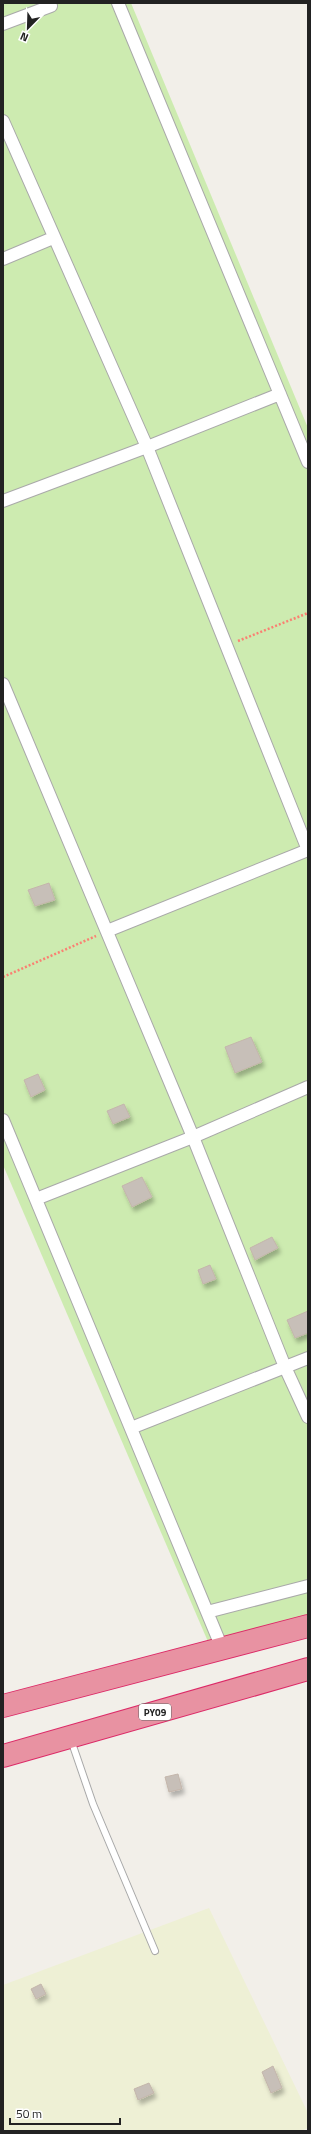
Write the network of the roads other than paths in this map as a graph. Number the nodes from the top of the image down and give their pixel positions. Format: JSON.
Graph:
{"nodes":[{"id":1,"x":118,"y":3,"type":"edge"},
{"id":2,"x":51,"y":6,"type":"dead end"},
{"id":3,"x":3,"y":24,"type":"edge"},
{"id":4,"x":3,"y":122,"type":"edge"},
{"id":5,"x":53,"y":238,"type":"junction"},
{"id":6,"x":3,"y":259,"type":"edge"},
{"id":7,"x":280,"y":394,"type":"junction"},
{"id":8,"x":147,"y":447,"type":"junction"},
{"id":9,"x":308,"y":462,"type":"edge"},
{"id":10,"x":3,"y":501,"type":"edge"},
{"id":11,"x":3,"y":684,"type":"edge"},
{"id":12,"x":107,"y":931,"type":"junction"},
{"id":13,"x":308,"y":1087,"type":"edge"},
{"id":14,"x":3,"y":1120,"type":"edge"},
{"id":15,"x":193,"y":1137,"type":"junction"},
{"id":16,"x":36,"y":1199,"type":"junction"},
{"id":17,"x":308,"y":1358,"type":"edge"},
{"id":18,"x":285,"y":1367,"type":"junction"},
{"id":19,"x":308,"y":1417,"type":"edge"},
{"id":20,"x":131,"y":1428,"type":"junction"},
{"id":21,"x":308,"y":1586,"type":"edge"},
{"id":22,"x":207,"y":1612,"type":"junction"},
{"id":23,"x":308,"y":1626,"type":"edge"},
{"id":24,"x":222,"y":1648,"type":"junction"},
{"id":25,"x":308,"y":1669,"type":"edge"},
{"id":26,"x":3,"y":1706,"type":"edge"},
{"id":27,"x":70,"y":1737,"type":"junction"},
{"id":28,"x":3,"y":1756,"type":"edge"},
{"id":29,"x":155,"y":1951,"type":"dead end"}],
"edges":[{"from":1,"to":7,"type":"street"},
{"from":2,"to":3,"type":"street"},
{"from":4,"to":5,"type":"street"},
{"from":5,"to":6,"type":"street"},
{"from":5,"to":8,"type":"street"},
{"from":7,"to":8,"type":"street"},
{"from":7,"to":9,"type":"street"},
{"from":8,"to":10,"type":"street"},
{"from":8,"to":12,"type":"street"},
{"from":11,"to":12,"type":"street"},
{"from":12,"to":15,"type":"street"},
{"from":13,"to":15,"type":"street"},
{"from":14,"to":16,"type":"street"},
{"from":15,"to":16,"type":"street"},
{"from":15,"to":18,"type":"street"},
{"from":16,"to":20,"type":"street"},
{"from":17,"to":18,"type":"street"},
{"from":18,"to":19,"type":"street"},
{"from":18,"to":20,"type":"street"},
{"from":20,"to":22,"type":"street"},
{"from":21,"to":22,"type":"street"},
{"from":22,"to":24,"type":"street"},
{"from":23,"to":24,"type":"highway"},
{"from":24,"to":26,"type":"highway"},
{"from":25,"to":27,"type":"highway","number":"PY09"},
{"from":27,"to":28,"type":"highway","number":"PY09"},
{"from":27,"to":29,"type":"lane"}]}
